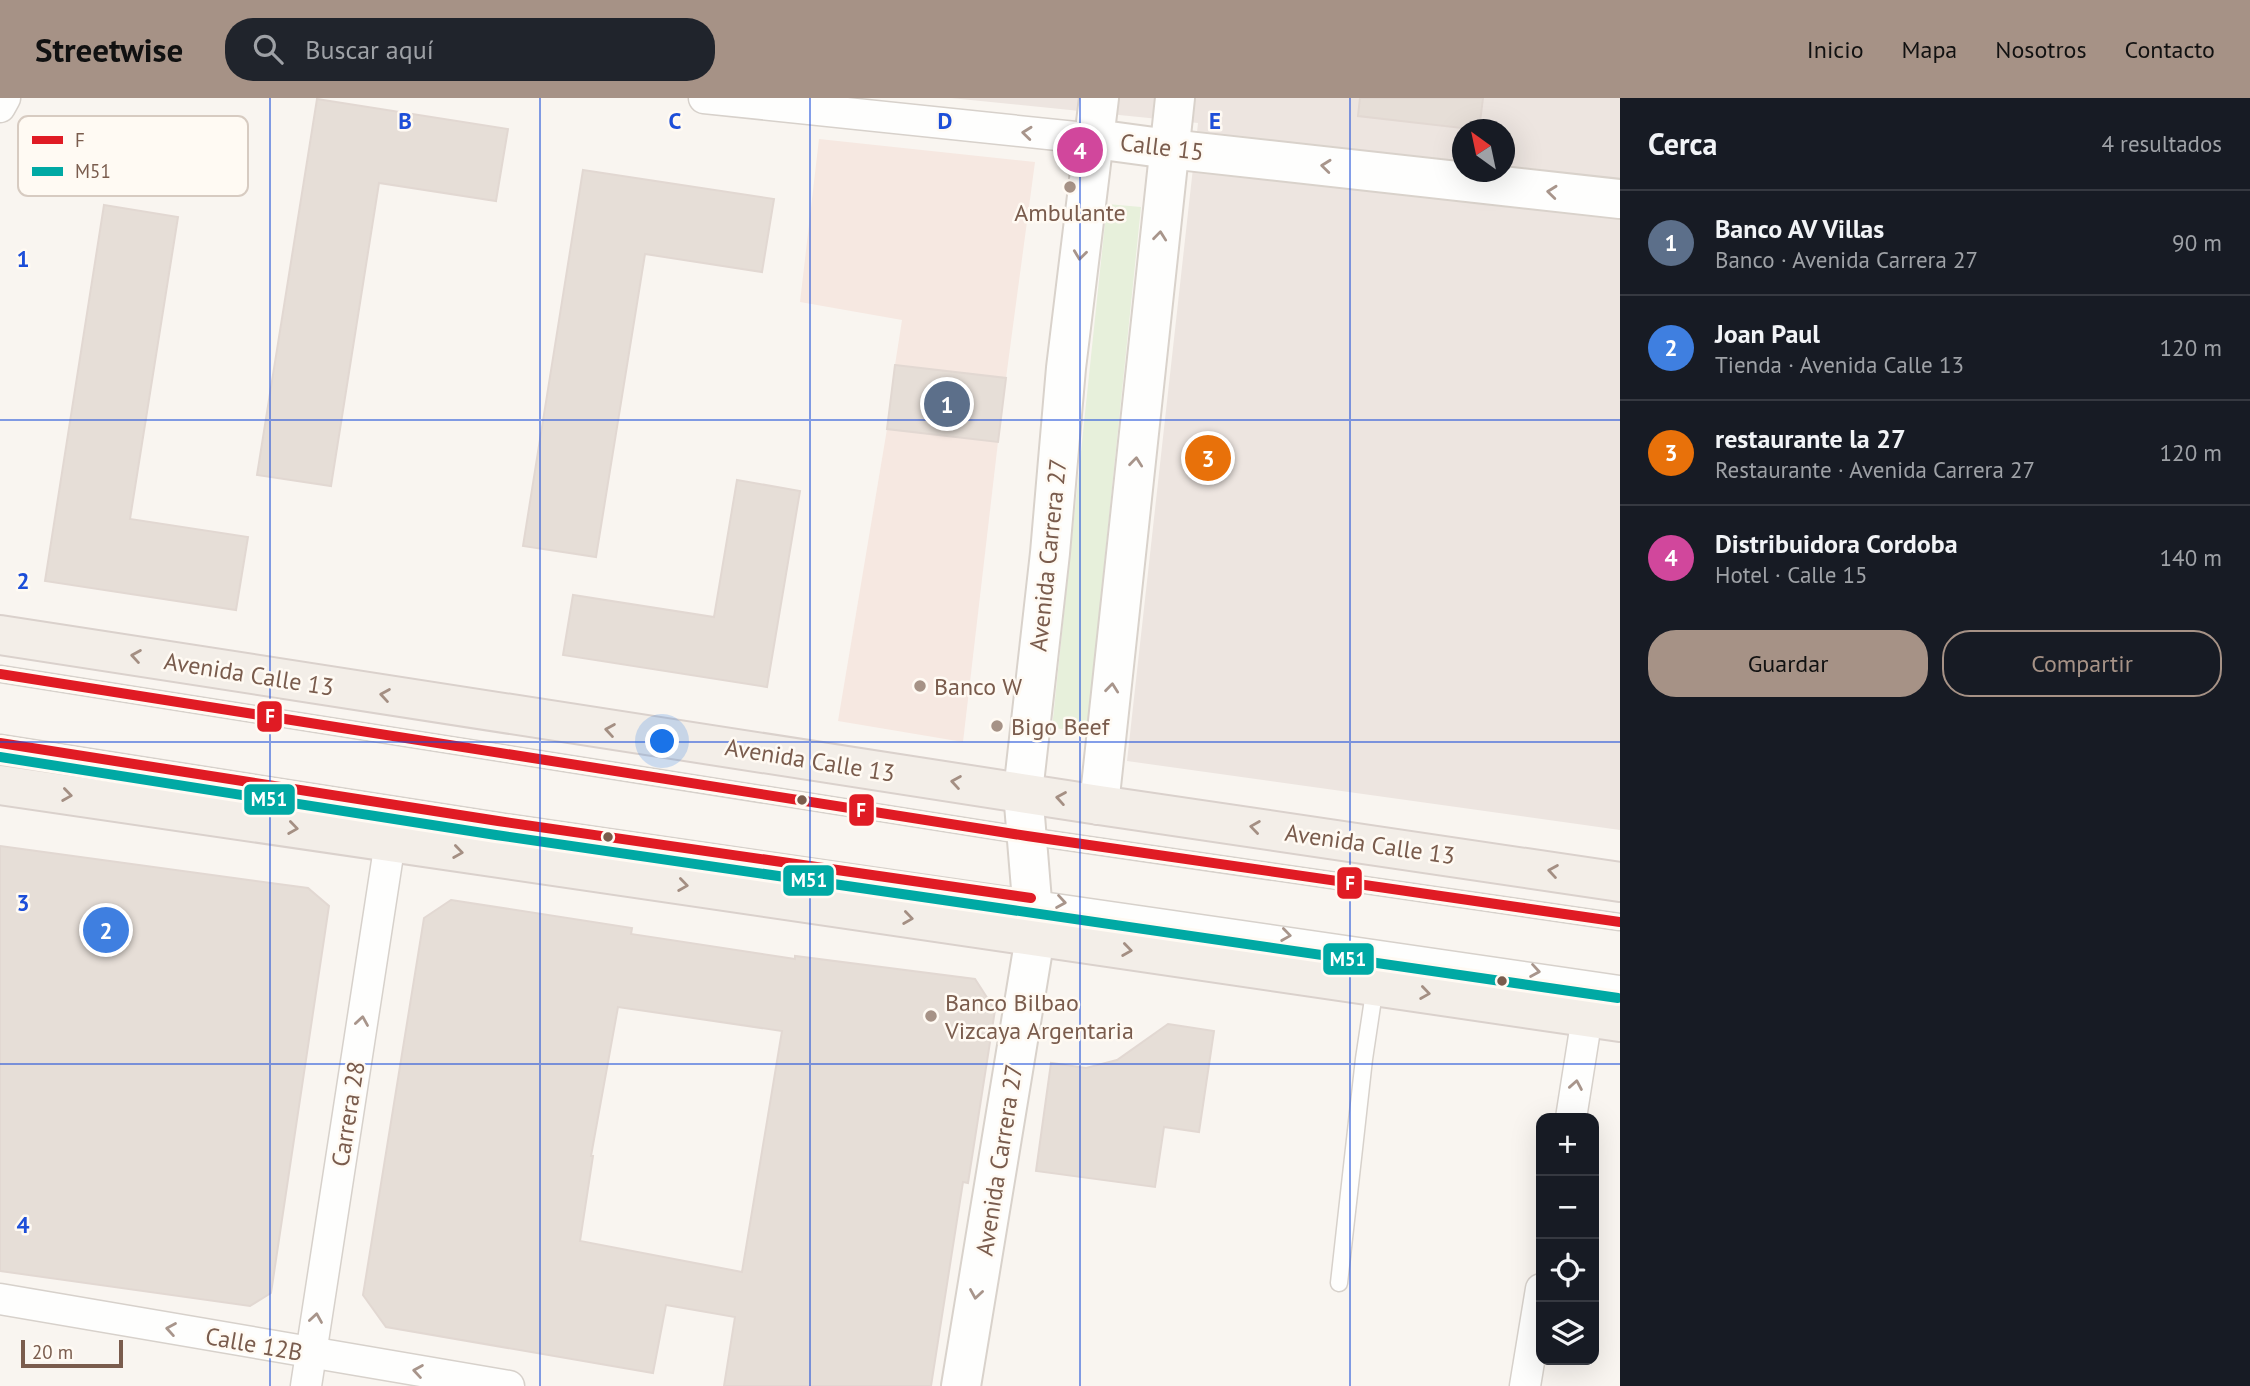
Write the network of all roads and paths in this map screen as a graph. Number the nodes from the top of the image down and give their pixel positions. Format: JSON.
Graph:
{"nodes":[{"id":1,"x":5,"y":98,"type":"edge"},
{"id":2,"x":704,"y":98,"type":"edge"},
{"id":3,"x":1099,"y":98,"type":"edge"},
{"id":4,"x":1175,"y":98,"type":"edge"},
{"id":5,"x":0,"y":107,"type":"edge"},
{"id":6,"x":1095,"y":139,"type":"junction"},
{"id":7,"x":1169,"y":149,"type":"junction"},
{"id":8,"x":1620,"y":199,"type":"edge"},
{"id":9,"x":0,"y":635,"type":"edge"},
{"id":10,"x":0,"y":674,"type":"edge"},
{"id":11,"x":0,"y":743,"type":"edge"},
{"id":12,"x":0,"y":785,"type":"edge"},
{"id":13,"x":1023,"y":792,"type":"junction"},
{"id":14,"x":1099,"y":805,"type":"junction"},
{"id":15,"x":1027,"y":836,"type":"junction"},
{"id":16,"x":390,"y":842,"type":"junction"},
{"id":17,"x":1620,"y":881,"type":"edge"},
{"id":18,"x":1032,"y":898,"type":"junction"},
{"id":19,"x":1620,"y":922,"type":"edge"},
{"id":20,"x":1035,"y":937,"type":"junction"},
{"id":21,"x":1620,"y":984,"type":"edge"},
{"id":22,"x":1375,"y":986,"type":"junction"},
{"id":23,"x":1596,"y":1030,"type":"edge"},
{"id":24,"x":1571,"y":1113,"type":"edge"},
{"id":25,"x":1339,"y":1283,"type":"dead end"},
{"id":26,"x":0,"y":1299,"type":"edge"},
{"id":27,"x":1539,"y":1302,"type":"edge"},
{"id":28,"x":310,"y":1354,"type":"junction"},
{"id":29,"x":306,"y":1386,"type":"edge"},
{"id":30,"x":509,"y":1386,"type":"edge"},
{"id":31,"x":961,"y":1386,"type":"edge"},
{"id":32,"x":1525,"y":1386,"type":"edge"}],
"edges":[{"from":1,"to":5,"type":"street"},
{"from":6,"to":2,"type":"street","name":"Calle 15","one_way":true},
{"from":3,"to":6,"type":"main road","name":"Avenida Carrera 27"},
{"from":4,"to":7,"type":"main road"},
{"from":6,"to":7,"type":"main road","name":"Calle 15"},
{"from":6,"to":13,"type":"main road","name":"Avenida Carrera 27","one_way":true},
{"from":8,"to":7,"type":"main road","name":"Calle 15","one_way":true},
{"from":14,"to":7,"type":"main road","one_way":true},
{"from":13,"to":9,"type":"main road","name":"Avenida Calle 13","one_way":true},
{"from":10,"to":15,"type":"lane"},
{"from":11,"to":18,"type":"lane"},
{"from":12,"to":16,"type":"main road","one_way":true},
{"from":14,"to":13,"type":"main road","name":"Avenida Calle 13","one_way":true},
{"from":13,"to":15,"type":"main road","name":"Avenida Carrera 27"},
{"from":17,"to":14,"type":"main road","name":"Avenida Calle 13","one_way":true},
{"from":15,"to":18,"type":"main road","name":"Avenida Carrera 27"},
{"from":15,"to":19,"type":"lane"},
{"from":16,"to":20,"type":"main road","one_way":true},
{"from":28,"to":16,"type":"street","name":"Carrera 28","one_way":true},
{"from":18,"to":20,"type":"main road","name":"Avenida Carrera 27"},
{"from":18,"to":21,"type":"lane","one_way":true},
{"from":20,"to":22,"type":"main road","one_way":true},
{"from":20,"to":31,"type":"main road","name":"Avenida Carrera 27","one_way":true},
{"from":22,"to":23,"type":"main road","one_way":true},
{"from":22,"to":25,"type":"lane"},
{"from":24,"to":23,"type":"street","one_way":true},
{"from":28,"to":26,"type":"street","name":"Calle 12B","one_way":true},
{"from":27,"to":32,"type":"street"},
{"from":28,"to":29,"type":"street","name":"Carrera 28"},
{"from":30,"to":28,"type":"street","name":"Calle 12B","one_way":true}]}
